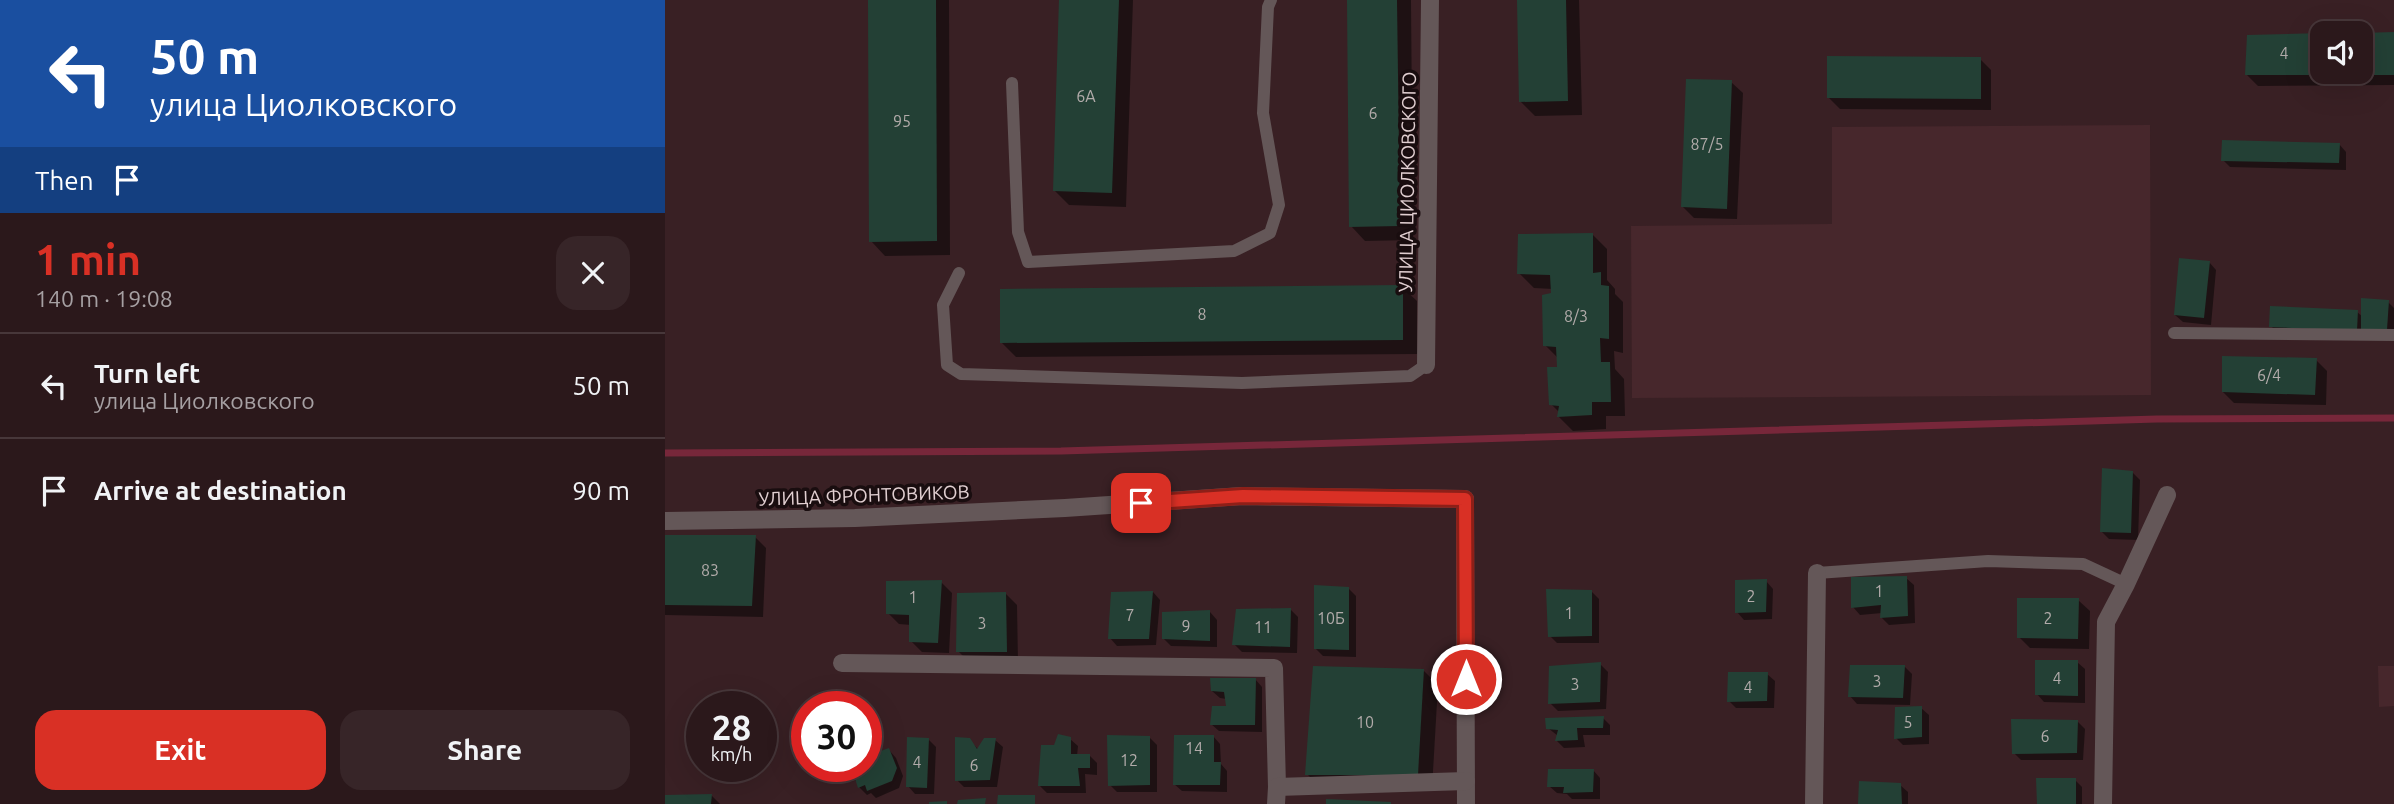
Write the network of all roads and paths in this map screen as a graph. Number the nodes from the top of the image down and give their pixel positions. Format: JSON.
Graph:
{"nodes":[{"id":1,"x":1271,"y":0,"type":"edge"},
{"id":2,"x":1430,"y":0,"type":"edge"},
{"id":3,"x":1012,"y":83,"type":"dead end"},
{"id":4,"x":959,"y":273,"type":"dead end"},
{"id":5,"x":2175,"y":333,"type":"dead end"},
{"id":6,"x":2394,"y":335,"type":"edge"},
{"id":7,"x":1426,"y":365,"type":"joint"},
{"id":8,"x":2167,"y":495,"type":"dead end"},
{"id":9,"x":665,"y":521,"type":"edge"},
{"id":10,"x":1817,"y":573,"type":"joint"},
{"id":11,"x":2126,"y":584,"type":"junction"},
{"id":12,"x":842,"y":663,"type":"dead end"},
{"id":13,"x":1466,"y":781,"type":"junction"},
{"id":14,"x":1276,"y":795,"type":"edge"},
{"id":15,"x":1467,"y":804,"type":"edge"},
{"id":16,"x":1814,"y":804,"type":"edge"},
{"id":17,"x":2103,"y":804,"type":"edge"}],
"edges":[{"from":1,"to":3,"type":"lane"},
{"from":2,"to":7,"type":"street","name":"УЛИЦА ЦИОЛКОВСКОГО"},
{"from":4,"to":7,"type":"lane"},
{"from":5,"to":6,"type":"lane"},
{"from":8,"to":11,"type":"street"},
{"from":9,"to":13,"type":"street","name":"УЛИЦА ФРОНТОВИКОВ"},
{"from":10,"to":11,"type":"lane"},
{"from":10,"to":16,"type":"street"},
{"from":11,"to":17,"type":"street"},
{"from":12,"to":14,"type":"street"},
{"from":13,"to":14,"type":"street"},
{"from":13,"to":15,"type":"street"}]}
